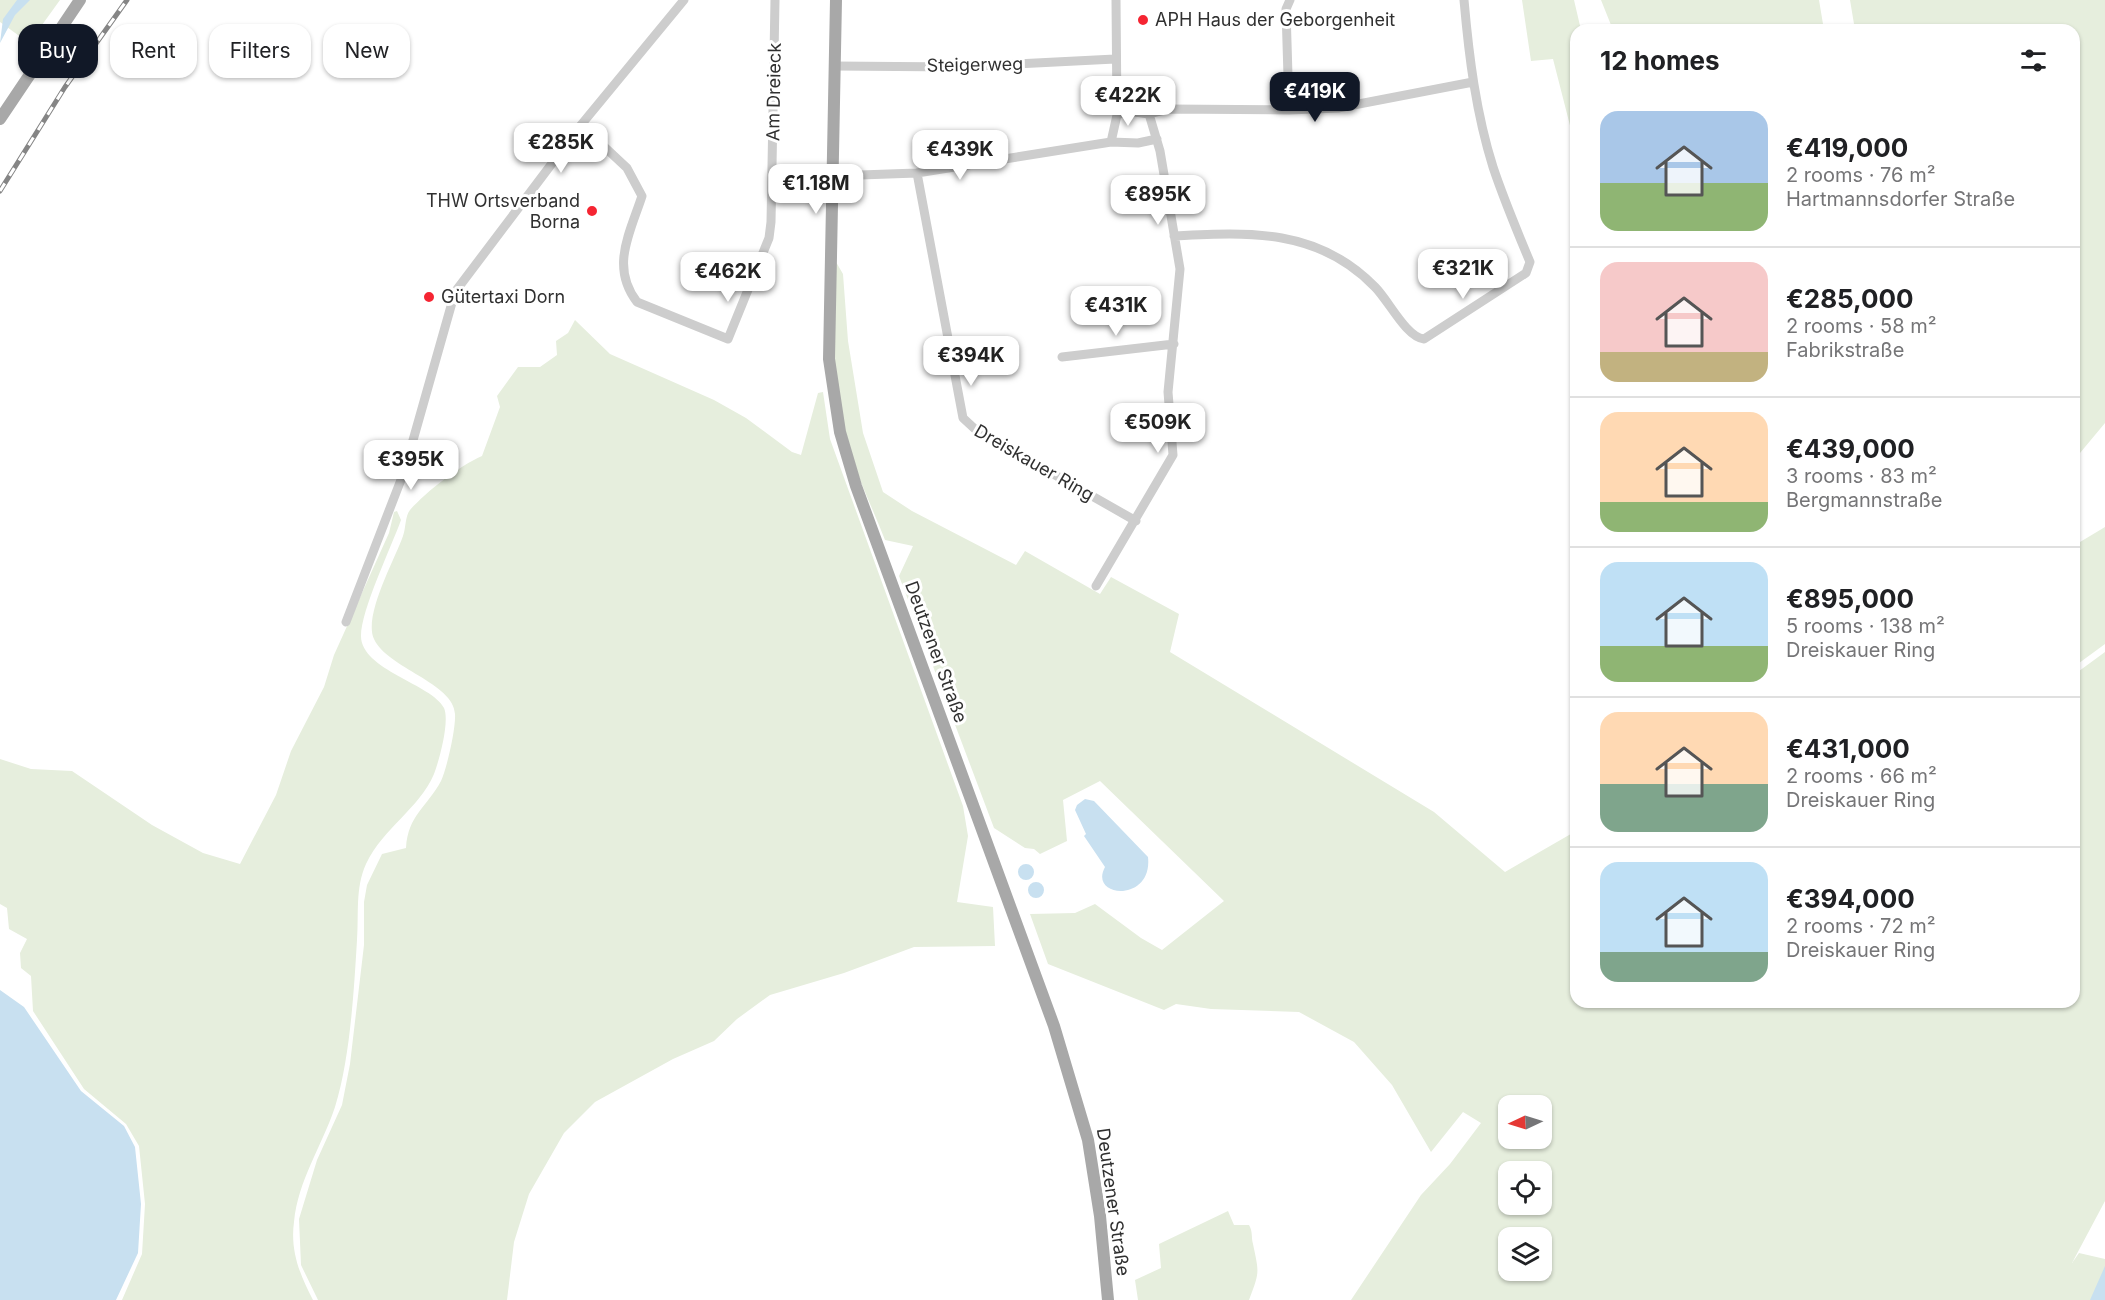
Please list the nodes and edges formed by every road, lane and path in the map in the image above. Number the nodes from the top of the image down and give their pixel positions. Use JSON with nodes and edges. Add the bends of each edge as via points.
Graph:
{"nodes":[{"id":1,"x":80,"y":0,"type":"edge"},
{"id":2,"x":684,"y":0,"type":"edge"},
{"id":3,"x":775,"y":0,"type":"edge"},
{"id":4,"x":836,"y":0,"type":"edge"},
{"id":5,"x":1116,"y":0,"type":"edge"},
{"id":6,"x":1290,"y":0,"type":"edge"},
{"id":7,"x":1464,"y":0,"type":"edge"},
{"id":8,"x":1115,"y":59,"type":"junction"},
{"id":9,"x":834,"y":66,"type":"junction"},
{"id":10,"x":1473,"y":82,"type":"junction"},
{"id":11,"x":1289,"y":111,"type":"junction"},
{"id":12,"x":1149,"y":114,"type":"junction"},
{"id":13,"x":1117,"y":115,"type":"junction"},
{"id":14,"x":0,"y":119,"type":"edge"},
{"id":15,"x":581,"y":126,"type":"junction"},
{"id":16,"x":1157,"y":139,"type":"junction"},
{"id":17,"x":1111,"y":142,"type":"junction"},
{"id":18,"x":917,"y":173,"type":"junction"},
{"id":19,"x":832,"y":176,"type":"junction"},
{"id":20,"x":1174,"y":236,"type":"junction"},
{"id":21,"x":1174,"y":344,"type":"junction"},
{"id":22,"x":1062,"y":357,"type":"dead end"},
{"id":23,"x":1136,"y":521,"type":"junction"},
{"id":24,"x":1096,"y":586,"type":"dead end"},
{"id":25,"x":346,"y":622,"type":"dead end"},
{"id":26,"x":1108,"y":1300,"type":"edge"}],
"edges":[{"from":1,"to":14,"type":"main road"},
{"from":2,"to":15,"type":"street"},
{"from":3,"to":15,"type":"street","name":"Am Dreieck","via":[[769,238],[728,339],[637,302],[627,290],[622,277],[624,255],[642,196],[627,168]]},
{"from":4,"to":9,"type":"main road","name":"Deutzener Straße"},
{"from":5,"to":8,"type":"street"},
{"from":6,"to":11,"type":"street","via":[[1286,9]]},
{"from":7,"to":10,"type":"street"},
{"from":8,"to":9,"type":"street","name":"Steigerweg","via":[[959,67]]},
{"from":8,"to":13,"type":"street"},
{"from":9,"to":19,"type":"main road","name":"Deutzener Straße"},
{"from":10,"to":11,"type":"street","via":[[1338,108]]},
{"from":10,"to":20,"type":"street","via":[[1493,166],[1530,262],[1526,273],[1432,337],[1414,336],[1376,287],[1342,261],[1310,245],[1258,233]]},
{"from":11,"to":12,"type":"street","via":[[1169,109]]},
{"from":12,"to":13,"type":"street","via":[[1133,111]]},
{"from":12,"to":16,"type":"street"},
{"from":13,"to":17,"type":"street"},
{"from":15,"to":25,"type":"street","via":[[454,292],[404,472]]},
{"from":16,"to":17,"type":"street"},
{"from":16,"to":20,"type":"street"},
{"from":17,"to":18,"type":"street"},
{"from":18,"to":19,"type":"street"},
{"from":18,"to":23,"type":"street","name":"Dreiskauer Ring","via":[[963,418],[976,430]]},
{"from":19,"to":26,"type":"main road","name":"Deutzener Straße","via":[[830,359],[840,432],[856,486],[1061,1048],[1094,1172]]},
{"from":20,"to":21,"type":"street","via":[[1180,279]]},
{"from":21,"to":22,"type":"street"},
{"from":21,"to":23,"type":"street","via":[[1168,392],[1173,455]]},
{"from":23,"to":24,"type":"street"}]}
